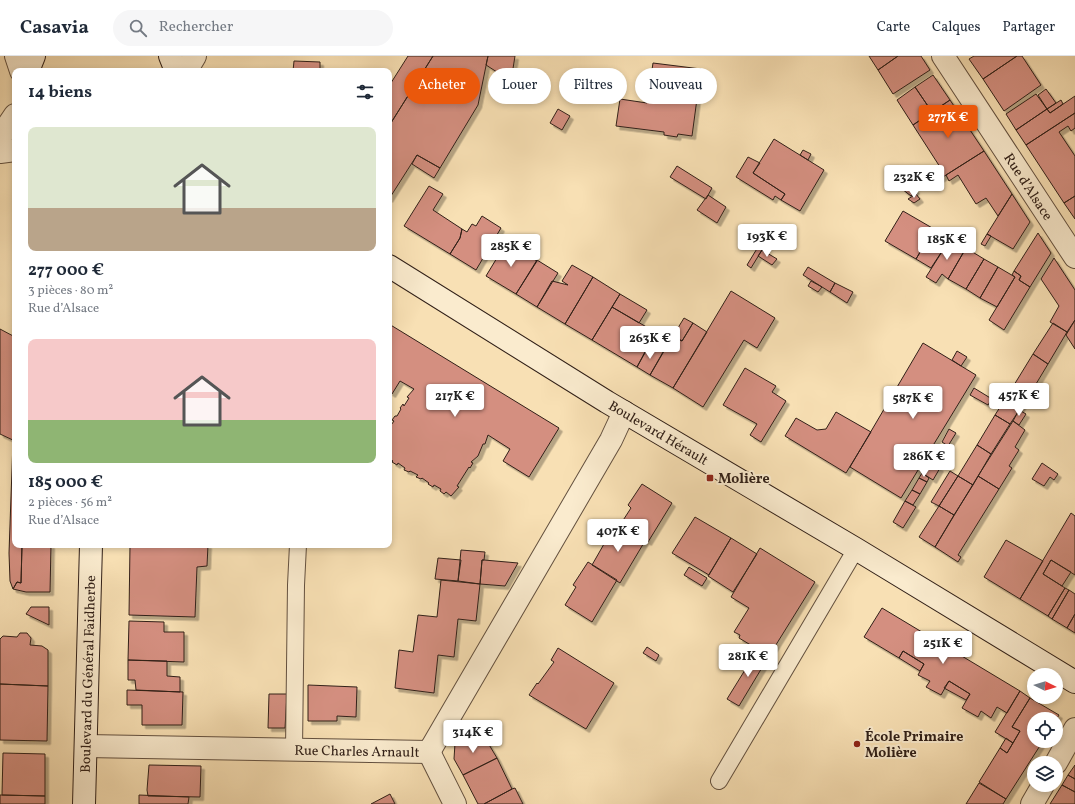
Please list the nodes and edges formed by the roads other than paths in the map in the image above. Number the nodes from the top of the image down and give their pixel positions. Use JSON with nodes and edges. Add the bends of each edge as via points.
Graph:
{"nodes":[{"id":1,"x":16,"y":56,"type":"edge"},
{"id":2,"x":34,"y":56,"type":"edge"},
{"id":3,"x":170,"y":56,"type":"edge"},
{"id":4,"x":195,"y":56,"type":"edge"},
{"id":5,"x":943,"y":56,"type":"edge"},
{"id":6,"x":21,"y":68,"type":"edge"},
{"id":7,"x":29,"y":68,"type":"edge"},
{"id":8,"x":175,"y":68,"type":"edge"},
{"id":9,"x":188,"y":68,"type":"edge"},
{"id":10,"x":12,"y":119,"type":"edge"},
{"id":11,"x":0,"y":137,"type":"edge"},
{"id":12,"x":12,"y":150,"type":"edge"},
{"id":13,"x":0,"y":152,"type":"edge"},
{"id":14,"x":1075,"y":257,"type":"edge"},
{"id":15,"x":392,"y":268,"type":"edge"},
{"id":16,"x":624,"y":412,"type":"junction"},
{"id":17,"x":91,"y":548,"type":"edge"},
{"id":18,"x":298,"y":548,"type":"edge"},
{"id":19,"x":856,"y":549,"type":"junction"},
{"id":20,"x":1075,"y":682,"type":"edge"},
{"id":21,"x":1075,"y":729,"type":"edge"},
{"id":22,"x":86,"y":746,"type":"junction"},
{"id":23,"x":294,"y":749,"type":"junction"},
{"id":24,"x":429,"y":752,"type":"junction"},
{"id":25,"x":1060,"y":756,"type":"edge"},
{"id":26,"x":718,"y":781,"type":"dead end"},
{"id":27,"x":1039,"y":792,"type":"edge"},
{"id":28,"x":84,"y":804,"type":"edge"},
{"id":29,"x":455,"y":804,"type":"edge"},
{"id":30,"x":1032,"y":804,"type":"edge"}],
"edges":[{"from":1,"to":6,"type":"street"},
{"from":2,"to":7,"type":"street"},
{"from":3,"to":8,"type":"street"},
{"from":4,"to":9,"type":"street"},
{"from":5,"to":14,"type":"street","name":"Rue d’Alsace"},
{"from":10,"to":11,"type":"street"},
{"from":12,"to":13,"type":"street"},
{"from":15,"to":16,"type":"street","name":"Boulevard Hérault"},
{"from":16,"to":19,"type":"street","name":"Boulevard Hérault"},
{"from":16,"to":24,"type":"street","name":"Rue Charles Arnault","via":[[611,440]]},
{"from":17,"to":22,"type":"street","name":"Boulevard du Général Faidherbe"},
{"from":18,"to":23,"type":"lane"},
{"from":19,"to":20,"type":"street","name":"Boulevard Hérault"},
{"from":19,"to":26,"type":"lane"},
{"from":21,"to":25,"type":"street"},
{"from":22,"to":23,"type":"street","name":"Rue Charles Arnault"},
{"from":22,"to":28,"type":"street","name":"Boulevard du Général Faidherbe"},
{"from":23,"to":24,"type":"street","name":"Rue Charles Arnault"},
{"from":24,"to":29,"type":"street"},
{"from":27,"to":30,"type":"street"}]}
